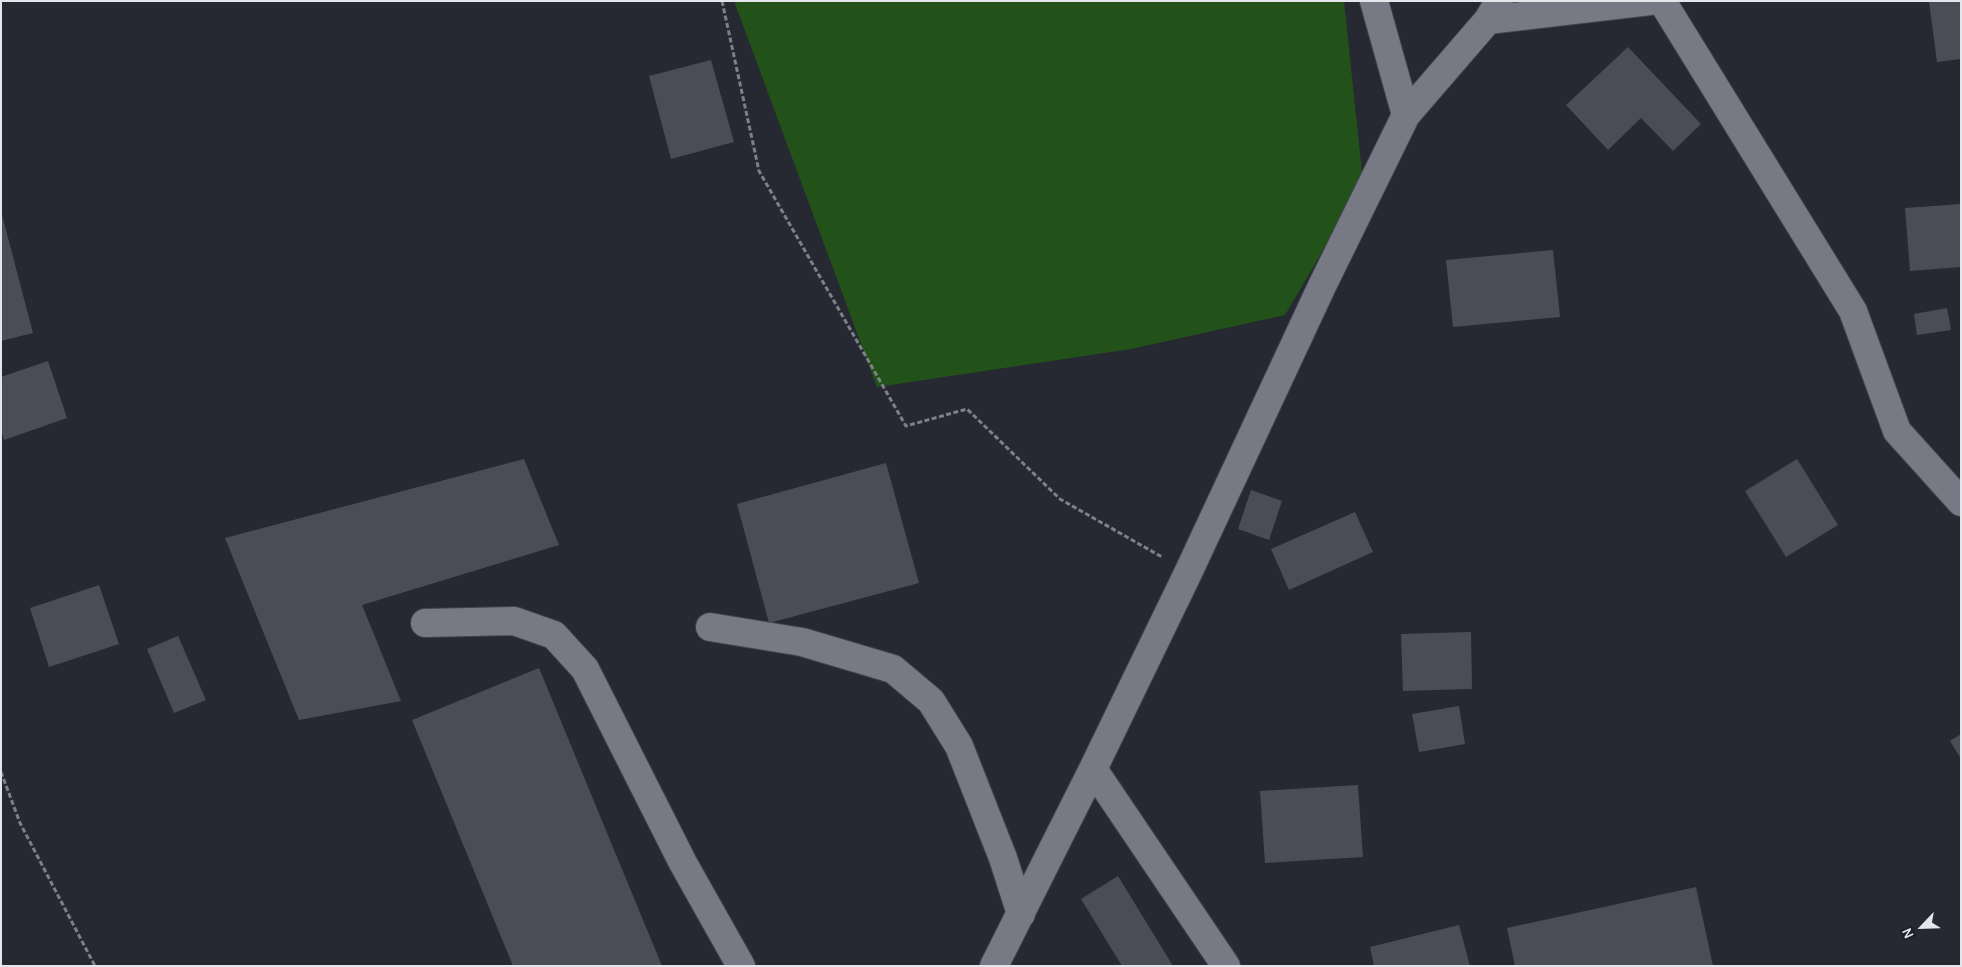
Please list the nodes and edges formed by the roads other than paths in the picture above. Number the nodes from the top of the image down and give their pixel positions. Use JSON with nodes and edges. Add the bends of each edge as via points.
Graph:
{"nodes":[{"id":1,"x":1374,"y":1,"type":"edge"},
{"id":2,"x":1650,"y":1,"type":"edge"},
{"id":3,"x":1662,"y":1,"type":"edge"},
{"id":4,"x":1494,"y":10,"type":"edge"},
{"id":5,"x":1406,"y":115,"type":"junction"},
{"id":6,"x":1961,"y":502,"type":"edge"},
{"id":7,"x":425,"y":624,"type":"dead end"},
{"id":8,"x":710,"y":627,"type":"dead end"},
{"id":9,"x":1093,"y":769,"type":"junction"},
{"id":10,"x":1021,"y":914,"type":"junction"},
{"id":11,"x":741,"y":966,"type":"edge"},
{"id":12,"x":994,"y":966,"type":"edge"},
{"id":13,"x":1226,"y":966,"type":"edge"}],
"edges":[{"from":1,"to":5,"type":"street"},
{"from":2,"to":4,"type":"street"},
{"from":3,"to":6,"type":"street","via":[[1853,311],[1897,431]]},
{"from":4,"to":5,"type":"street"},
{"from":5,"to":9,"type":"street"},
{"from":7,"to":11,"type":"street","via":[[514,621],[554,636],[585,669],[683,863]]},
{"from":8,"to":10,"type":"street","via":[[802,642],[893,669],[931,701],[960,746]]},
{"from":9,"to":10,"type":"street"},
{"from":9,"to":13,"type":"street"},
{"from":10,"to":12,"type":"street"}]}
